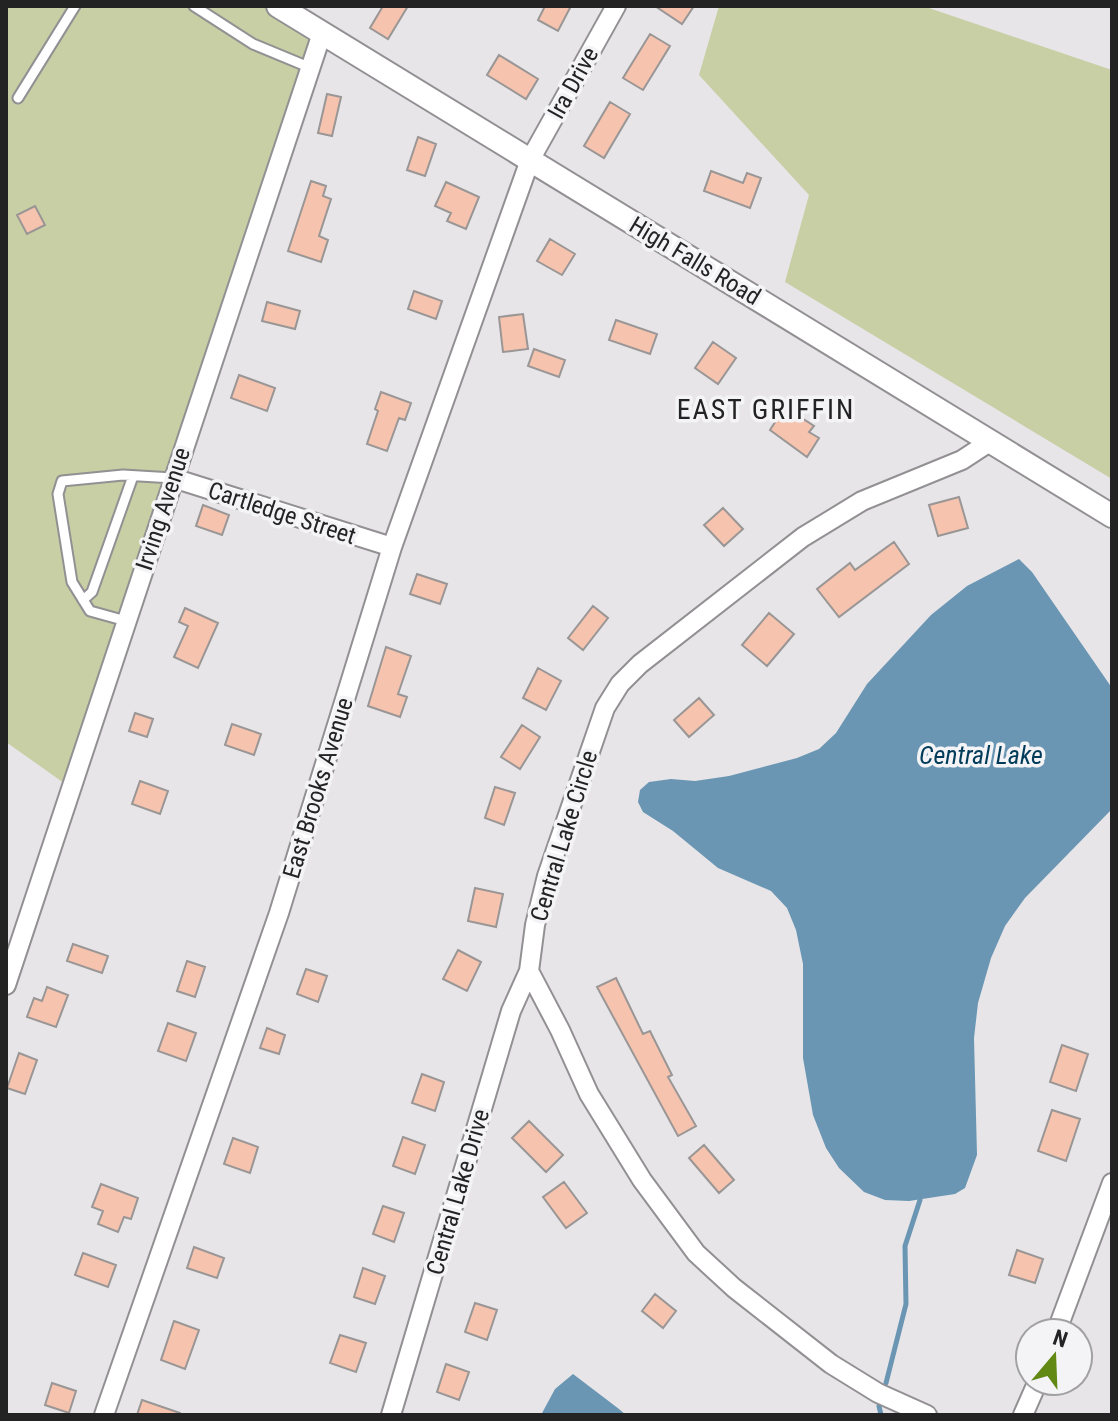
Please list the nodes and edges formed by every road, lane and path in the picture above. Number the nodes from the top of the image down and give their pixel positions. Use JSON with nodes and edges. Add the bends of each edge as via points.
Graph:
{"nodes":[{"id":1,"x":75,"y":6,"type":"edge"},
{"id":2,"x":194,"y":6,"type":"edge"},
{"id":3,"x":278,"y":6,"type":"edge"},
{"id":4,"x":616,"y":6,"type":"edge"},
{"id":5,"x":322,"y":33,"type":"junction"},
{"id":6,"x":311,"y":68,"type":"junction"},
{"id":7,"x":18,"y":98,"type":"dead end"},
{"id":8,"x":530,"y":160,"type":"junction"},
{"id":9,"x":991,"y":441,"type":"junction"},
{"id":10,"x":133,"y":476,"type":"junction"},
{"id":11,"x":173,"y":478,"type":"junction"},
{"id":12,"x":1112,"y":516,"type":"edge"},
{"id":13,"x":392,"y":547,"type":"junction"},
{"id":14,"x":83,"y":600,"type":"junction"},
{"id":15,"x":126,"y":621,"type":"junction"},
{"id":16,"x":529,"y":971,"type":"junction"},
{"id":17,"x":6,"y":985,"type":"edge"},
{"id":18,"x":1112,"y":1183,"type":"edge"},
{"id":19,"x":1062,"y":1317,"type":"edge"},
{"id":20,"x":104,"y":1415,"type":"edge"},
{"id":21,"x":391,"y":1415,"type":"edge"},
{"id":22,"x":927,"y":1415,"type":"edge"}],
"edges":[{"from":1,"to":7,"type":"lane"},
{"from":2,"to":6,"type":"lane","via":[[253,44]]},
{"from":3,"to":5,"type":"street","name":"High Falls Road"},
{"from":4,"to":8,"type":"street","name":"Ira Drive"},
{"from":5,"to":6,"type":"street","name":"Irving Avenue"},
{"from":5,"to":8,"type":"street","name":"High Falls Road"},
{"from":6,"to":11,"type":"street","name":"Irving Avenue"},
{"from":8,"to":9,"type":"street","name":"High Falls Road"},
{"from":8,"to":13,"type":"street","name":"East Brooks Avenue"},
{"from":9,"to":12,"type":"street","name":"High Falls Road"},
{"from":9,"to":16,"type":"street","name":"Central Lake Circle","via":[[962,460],[862,501],[803,537],[620,684],[605,708],[547,876]]},
{"from":10,"to":11,"type":"lane"},
{"from":10,"to":14,"type":"lane","via":[[92,592]]},
{"from":10,"to":14,"type":"lane","via":[[62,481],[58,494],[72,582]]},
{"from":11,"to":13,"type":"street","name":"Cartledge Street"},
{"from":11,"to":15,"type":"street","name":"Irving Avenue"},
{"from":13,"to":20,"type":"street","name":"East Brooks Avenue","via":[[279,913]]},
{"from":14,"to":15,"type":"lane","via":[[90,611]]},
{"from":15,"to":17,"type":"street","name":"Irving Avenue"},
{"from":16,"to":21,"type":"street","name":"Central Lake Drive","via":[[511,1011]]},
{"from":16,"to":22,"type":"street","via":[[589,1094],[642,1180],[696,1253],[831,1364]]},
{"from":18,"to":19,"type":"street"}]}
